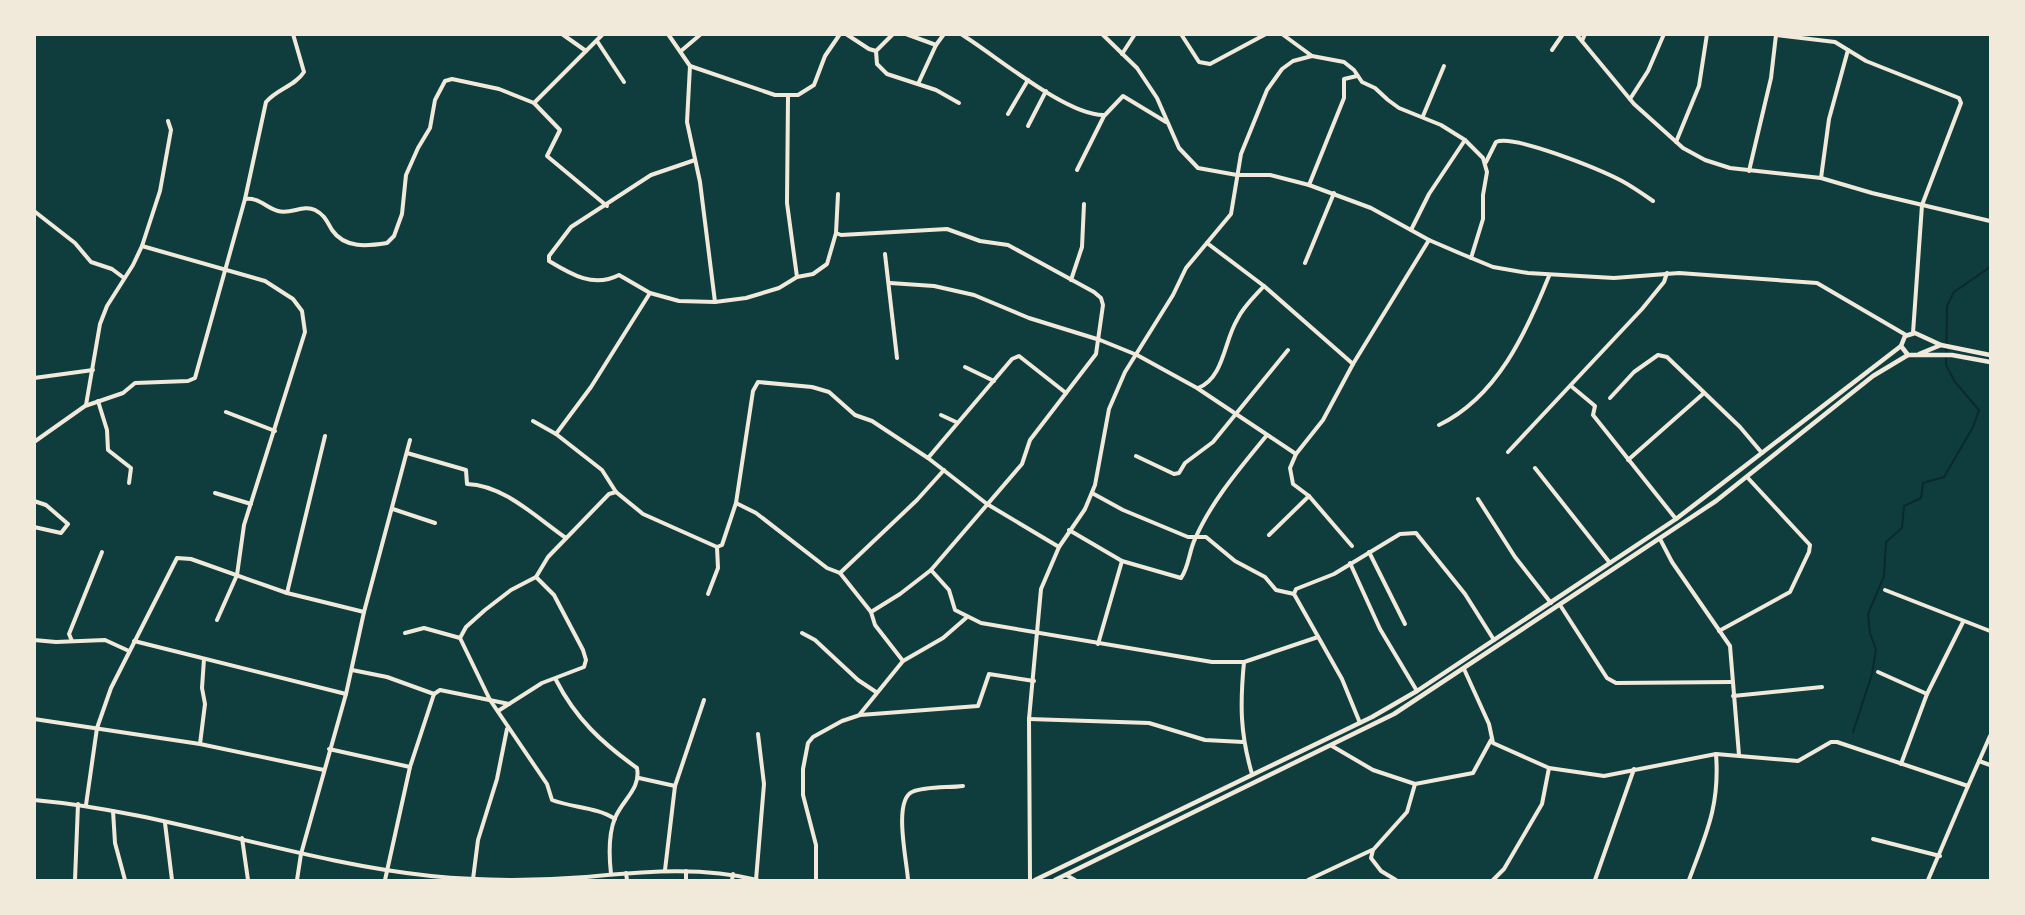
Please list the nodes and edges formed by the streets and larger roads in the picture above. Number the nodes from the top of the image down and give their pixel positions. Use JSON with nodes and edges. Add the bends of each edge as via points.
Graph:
{"nodes":[{"id":1,"x":292,"y":34,"type":"edge"},
{"id":2,"x":562,"y":34,"type":"edge"},
{"id":3,"x":603,"y":34,"type":"edge"},
{"id":4,"x":668,"y":34,"type":"edge"},
{"id":5,"x":701,"y":34,"type":"edge"},
{"id":6,"x":840,"y":34,"type":"edge"},
{"id":7,"x":846,"y":34,"type":"edge"},
{"id":8,"x":893,"y":34,"type":"edge"},
{"id":9,"x":906,"y":34,"type":"edge"},
{"id":10,"x":944,"y":34,"type":"edge"},
{"id":11,"x":961,"y":34,"type":"edge"},
{"id":12,"x":1102,"y":34,"type":"edge"},
{"id":13,"x":1134,"y":34,"type":"edge"},
{"id":14,"x":1181,"y":34,"type":"edge"},
{"id":15,"x":1266,"y":34,"type":"edge"},
{"id":16,"x":1282,"y":34,"type":"edge"},
{"id":17,"x":1563,"y":34,"type":"edge"},
{"id":18,"x":1576,"y":34,"type":"edge"},
{"id":19,"x":1585,"y":34,"type":"edge"},
{"id":20,"x":1664,"y":34,"type":"edge"},
{"id":21,"x":1707,"y":34,"type":"edge"},
{"id":22,"x":1776,"y":35,"type":"edge"},
{"id":23,"x":597,"y":41,"type":"junction"},
{"id":24,"x":1582,"y":41,"type":"junction"},
{"id":25,"x":936,"y":45,"type":"junction"},
{"id":26,"x":1552,"y":50,"type":"dead end"},
{"id":27,"x":1848,"y":50,"type":"junction"},
{"id":28,"x":586,"y":51,"type":"junction"},
{"id":29,"x":681,"y":51,"type":"junction"},
{"id":30,"x":874,"y":51,"type":"junction"},
{"id":31,"x":1122,"y":54,"type":"junction"},
{"id":32,"x":1312,"y":56,"type":"junction"},
{"id":33,"x":690,"y":66,"type":"junction"},
{"id":34,"x":1444,"y":66,"type":"dead end"},
{"id":35,"x":1358,"y":76,"type":"junction"},
{"id":36,"x":1028,"y":80,"type":"junction"},
{"id":37,"x":624,"y":82,"type":"dead end"},
{"id":38,"x":918,"y":84,"type":"junction"},
{"id":39,"x":1046,"y":91,"type":"junction"},
{"id":40,"x":788,"y":97,"type":"junction"},
{"id":41,"x":1630,"y":99,"type":"junction"},
{"id":42,"x":534,"y":103,"type":"junction"},
{"id":43,"x":959,"y":103,"type":"dead end"},
{"id":44,"x":1008,"y":114,"type":"dead end"},
{"id":45,"x":1105,"y":115,"type":"junction"},
{"id":46,"x":1424,"y":116,"type":"junction"},
{"id":47,"x":168,"y":121,"type":"dead end"},
{"id":48,"x":1166,"y":123,"type":"junction"},
{"id":49,"x":1028,"y":126,"type":"dead end"},
{"id":50,"x":1465,"y":140,"type":"junction"},
{"id":51,"x":1676,"y":142,"type":"junction"},
{"id":52,"x":695,"y":160,"type":"junction"},
{"id":53,"x":1486,"y":163,"type":"junction"},
{"id":54,"x":1077,"y":170,"type":"dead end"},
{"id":55,"x":1749,"y":171,"type":"junction"},
{"id":56,"x":1237,"y":175,"type":"junction"},
{"id":57,"x":1821,"y":178,"type":"junction"},
{"id":58,"x":1309,"y":185,"type":"junction"},
{"id":59,"x":1334,"y":193,"type":"junction"},
{"id":60,"x":838,"y":194,"type":"dead end"},
{"id":61,"x":245,"y":199,"type":"junction"},
{"id":62,"x":1653,"y":201,"type":"dead end"},
{"id":63,"x":1084,"y":204,"type":"dead end"},
{"id":64,"x":1922,"y":205,"type":"junction"},
{"id":65,"x":607,"y":206,"type":"junction"},
{"id":66,"x":34,"y":211,"type":"edge"},
{"id":67,"x":1990,"y":221,"type":"edge"},
{"id":68,"x":1411,"y":230,"type":"junction"},
{"id":69,"x":836,"y":233,"type":"junction"},
{"id":70,"x":1429,"y":240,"type":"junction"},
{"id":71,"x":1207,"y":243,"type":"junction"},
{"id":72,"x":142,"y":246,"type":"junction"},
{"id":73,"x":885,"y":254,"type":"dead end"},
{"id":74,"x":1471,"y":258,"type":"junction"},
{"id":75,"x":1305,"y":262,"type":"dead end"},
{"id":76,"x":226,"y":271,"type":"junction"},
{"id":77,"x":1666,"y":273,"type":"junction"},
{"id":78,"x":1549,"y":276,"type":"junction"},
{"id":79,"x":797,"y":277,"type":"junction"},
{"id":80,"x":124,"y":278,"type":"junction"},
{"id":81,"x":1071,"y":280,"type":"junction"},
{"id":82,"x":890,"y":283,"type":"junction"},
{"id":83,"x":1264,"y":286,"type":"junction"},
{"id":84,"x":650,"y":293,"type":"junction"},
{"id":85,"x":715,"y":302,"type":"junction"},
{"id":86,"x":1913,"y":333,"type":"junction"},
{"id":87,"x":1906,"y":335,"type":"junction"},
{"id":88,"x":1100,"y":340,"type":"junction"},
{"id":89,"x":1901,"y":346,"type":"junction"},
{"id":90,"x":1944,"y":346,"type":"junction"},
{"id":91,"x":1288,"y":350,"type":"dead end"},
{"id":92,"x":1919,"y":354,"type":"junction"},
{"id":93,"x":1908,"y":355,"type":"junction"},
{"id":94,"x":1990,"y":355,"type":"edge"},
{"id":95,"x":1137,"y":356,"type":"junction"},
{"id":96,"x":897,"y":358,"type":"dead end"},
{"id":97,"x":1990,"y":362,"type":"edge"},
{"id":98,"x":1353,"y":364,"type":"junction"},
{"id":99,"x":965,"y":367,"type":"dead end"},
{"id":100,"x":93,"y":370,"type":"junction"},
{"id":101,"x":34,"y":378,"type":"edge"},
{"id":102,"x":994,"y":381,"type":"junction"},
{"id":103,"x":1571,"y":386,"type":"junction"},
{"id":104,"x":1197,"y":388,"type":"junction"},
{"id":105,"x":1066,"y":393,"type":"junction"},
{"id":106,"x":1704,"y":393,"type":"junction"},
{"id":107,"x":1610,"y":398,"type":"dead end"},
{"id":108,"x":98,"y":401,"type":"junction"},
{"id":109,"x":86,"y":406,"type":"junction"},
{"id":110,"x":226,"y":412,"type":"dead end"},
{"id":111,"x":1237,"y":413,"type":"junction"},
{"id":112,"x":941,"y":415,"type":"dead end"},
{"id":113,"x":533,"y":421,"type":"dead end"},
{"id":114,"x":956,"y":422,"type":"junction"},
{"id":115,"x":1439,"y":425,"type":"dead end"},
{"id":116,"x":275,"y":431,"type":"junction"},
{"id":117,"x":556,"y":434,"type":"junction"},
{"id":118,"x":1267,"y":435,"type":"junction"},
{"id":119,"x":325,"y":436,"type":"dead end"},
{"id":120,"x":410,"y":440,"type":"dead end"},
{"id":121,"x":34,"y":442,"type":"edge"},
{"id":122,"x":1508,"y":452,"type":"dead end"},
{"id":123,"x":407,"y":453,"type":"junction"},
{"id":124,"x":1296,"y":454,"type":"junction"},
{"id":125,"x":1763,"y":454,"type":"junction"},
{"id":126,"x":1136,"y":456,"type":"dead end"},
{"id":127,"x":928,"y":458,"type":"junction"},
{"id":128,"x":1628,"y":460,"type":"junction"},
{"id":129,"x":1535,"y":468,"type":"dead end"},
{"id":130,"x":944,"y":470,"type":"junction"},
{"id":131,"x":1747,"y":477,"type":"junction"},
{"id":132,"x":129,"y":483,"type":"dead end"},
{"id":133,"x":616,"y":492,"type":"junction"},
{"id":134,"x":215,"y":493,"type":"dead end"},
{"id":135,"x":1092,"y":493,"type":"junction"},
{"id":136,"x":1309,"y":496,"type":"junction"},
{"id":137,"x":1478,"y":499,"type":"dead end"},
{"id":138,"x":34,"y":501,"type":"edge"},
{"id":139,"x":736,"y":503,"type":"junction"},
{"id":140,"x":251,"y":504,"type":"junction"},
{"id":141,"x":987,"y":504,"type":"junction"},
{"id":142,"x":393,"y":509,"type":"junction"},
{"id":143,"x":1676,"y":519,"type":"junction"},
{"id":144,"x":435,"y":523,"type":"dead end"},
{"id":145,"x":34,"y":527,"type":"edge"},
{"id":146,"x":1069,"y":530,"type":"junction"},
{"id":147,"x":1269,"y":535,"type":"dead end"},
{"id":148,"x":566,"y":538,"type":"junction"},
{"id":149,"x":1195,"y":538,"type":"junction"},
{"id":150,"x":1660,"y":539,"type":"junction"},
{"id":151,"x":1352,"y":546,"type":"dead end"},
{"id":152,"x":717,"y":547,"type":"junction"},
{"id":153,"x":1059,"y":547,"type":"junction"},
{"id":154,"x":102,"y":552,"type":"dead end"},
{"id":155,"x":1369,"y":552,"type":"junction"},
{"id":156,"x":1122,"y":561,"type":"junction"},
{"id":157,"x":1350,"y":563,"type":"junction"},
{"id":158,"x":1610,"y":563,"type":"junction"},
{"id":159,"x":931,"y":570,"type":"junction"},
{"id":160,"x":840,"y":573,"type":"junction"},
{"id":161,"x":237,"y":575,"type":"junction"},
{"id":162,"x":536,"y":577,"type":"junction"},
{"id":163,"x":1885,"y":590,"type":"dead end"},
{"id":164,"x":287,"y":593,"type":"junction"},
{"id":165,"x":708,"y":594,"type":"dead end"},
{"id":166,"x":1294,"y":594,"type":"junction"},
{"id":167,"x":1551,"y":603,"type":"junction"},
{"id":168,"x":1560,"y":606,"type":"junction"},
{"id":169,"x":364,"y":612,"type":"junction"},
{"id":170,"x":871,"y":612,"type":"junction"},
{"id":171,"x":966,"y":618,"type":"junction"},
{"id":172,"x":217,"y":620,"type":"dead end"},
{"id":173,"x":1963,"y":622,"type":"junction"},
{"id":174,"x":1405,"y":624,"type":"dead end"},
{"id":175,"x":1036,"y":631,"type":"junction"},
{"id":176,"x":1719,"y":631,"type":"junction"},
{"id":177,"x":1990,"y":631,"type":"edge"},
{"id":178,"x":405,"y":633,"type":"dead end"},
{"id":179,"x":802,"y":633,"type":"dead end"},
{"id":180,"x":1318,"y":637,"type":"junction"},
{"id":181,"x":460,"y":638,"type":"junction"},
{"id":182,"x":34,"y":640,"type":"edge"},
{"id":183,"x":1494,"y":640,"type":"junction"},
{"id":184,"x":72,"y":641,"type":"junction"},
{"id":185,"x":134,"y":642,"type":"junction"},
{"id":186,"x":1098,"y":644,"type":"junction"},
{"id":187,"x":129,"y":651,"type":"junction"},
{"id":188,"x":204,"y":659,"type":"junction"},
{"id":189,"x":903,"y":661,"type":"junction"},
{"id":190,"x":1244,"y":662,"type":"junction"},
{"id":191,"x":1464,"y":669,"type":"junction"},
{"id":192,"x":352,"y":670,"type":"junction"},
{"id":193,"x":1878,"y":672,"type":"dead end"},
{"id":194,"x":556,"y":680,"type":"junction"},
{"id":195,"x":1034,"y":681,"type":"junction"},
{"id":196,"x":1731,"y":682,"type":"junction"},
{"id":197,"x":1822,"y":687,"type":"dead end"},
{"id":198,"x":876,"y":692,"type":"junction"},
{"id":199,"x":1417,"y":692,"type":"junction"},
{"id":200,"x":346,"y":694,"type":"junction"},
{"id":201,"x":434,"y":694,"type":"junction"},
{"id":202,"x":1927,"y":694,"type":"junction"},
{"id":203,"x":1733,"y":696,"type":"junction"},
{"id":204,"x":490,"y":700,"type":"junction"},
{"id":205,"x":704,"y":700,"type":"dead end"},
{"id":206,"x":510,"y":704,"type":"junction"},
{"id":207,"x":498,"y":711,"type":"junction"},
{"id":208,"x":860,"y":715,"type":"junction"},
{"id":209,"x":34,"y":719,"type":"edge"},
{"id":210,"x":1029,"y":719,"type":"junction"},
{"id":211,"x":1360,"y":723,"type":"junction"},
{"id":212,"x":97,"y":728,"type":"junction"},
{"id":213,"x":507,"y":728,"type":"junction"},
{"id":214,"x":758,"y":734,"type":"dead end"},
{"id":215,"x":1990,"y":736,"type":"edge"},
{"id":216,"x":1491,"y":740,"type":"junction"},
{"id":217,"x":1243,"y":742,"type":"junction"},
{"id":218,"x":200,"y":744,"type":"junction"},
{"id":219,"x":1332,"y":746,"type":"junction"},
{"id":220,"x":328,"y":748,"type":"junction"},
{"id":221,"x":1716,"y":754,"type":"junction"},
{"id":222,"x":1739,"y":755,"type":"junction"},
{"id":223,"x":1979,"y":761,"type":"junction"},
{"id":224,"x":1901,"y":764,"type":"junction"},
{"id":225,"x":1990,"y":765,"type":"edge"},
{"id":226,"x":411,"y":767,"type":"junction"},
{"id":227,"x":1549,"y":768,"type":"junction"},
{"id":228,"x":1634,"y":769,"type":"junction"},
{"id":229,"x":324,"y":770,"type":"junction"},
{"id":230,"x":1252,"y":774,"type":"junction"},
{"id":231,"x":639,"y":778,"type":"junction"},
{"id":232,"x":1415,"y":784,"type":"junction"},
{"id":233,"x":675,"y":786,"type":"junction"},
{"id":234,"x":963,"y":786,"type":"dead end"},
{"id":235,"x":1968,"y":786,"type":"junction"},
{"id":236,"x":34,"y":800,"type":"edge"},
{"id":237,"x":78,"y":804,"type":"junction"},
{"id":238,"x":86,"y":805,"type":"junction"},
{"id":239,"x":113,"y":811,"type":"junction"},
{"id":240,"x":615,"y":819,"type":"junction"},
{"id":241,"x":165,"y":823,"type":"junction"},
{"id":242,"x":242,"y":838,"type":"junction"},
{"id":243,"x":1872,"y":839,"type":"dead end"},
{"id":244,"x":1373,"y":850,"type":"junction"},
{"id":245,"x":301,"y":854,"type":"junction"},
{"id":246,"x":1940,"y":856,"type":"junction"},
{"id":247,"x":389,"y":870,"type":"junction"},
{"id":248,"x":665,"y":870,"type":"junction"},
{"id":249,"x":686,"y":871,"type":"junction"},
{"id":250,"x":626,"y":873,"type":"junction"},
{"id":251,"x":611,"y":874,"type":"junction"},
{"id":252,"x":733,"y":874,"type":"junction"},
{"id":253,"x":1066,"y":874,"type":"junction"},
{"id":254,"x":473,"y":879,"type":"edge"},
{"id":255,"x":75,"y":880,"type":"edge"},
{"id":256,"x":125,"y":880,"type":"edge"},
{"id":257,"x":172,"y":880,"type":"edge"},
{"id":258,"x":248,"y":880,"type":"edge"},
{"id":259,"x":297,"y":880,"type":"edge"},
{"id":260,"x":385,"y":880,"type":"edge"},
{"id":261,"x":464,"y":880,"type":"edge"},
{"id":262,"x":516,"y":880,"type":"edge"},
{"id":263,"x":627,"y":880,"type":"edge"},
{"id":264,"x":686,"y":880,"type":"edge"},
{"id":265,"x":732,"y":880,"type":"edge"},
{"id":266,"x":757,"y":880,"type":"edge"},
{"id":267,"x":816,"y":880,"type":"edge"},
{"id":268,"x":908,"y":880,"type":"edge"},
{"id":269,"x":1030,"y":880,"type":"edge"},
{"id":270,"x":1035,"y":880,"type":"edge"},
{"id":271,"x":1055,"y":880,"type":"edge"},
{"id":272,"x":1075,"y":880,"type":"edge"},
{"id":273,"x":1308,"y":880,"type":"edge"},
{"id":274,"x":1396,"y":880,"type":"edge"},
{"id":275,"x":1493,"y":880,"type":"edge"},
{"id":276,"x":1595,"y":880,"type":"edge"},
{"id":277,"x":1689,"y":880,"type":"edge"},
{"id":278,"x":1928,"y":880,"type":"edge"}],
"edges":[{"from":1,"to":61,"type":"street","via":[[304,72],[266,102]]},
{"from":2,"to":28,"type":"street"},
{"from":3,"to":23,"type":"street"},
{"from":4,"to":29,"type":"street"},
{"from":5,"to":29,"type":"street"},
{"from":6,"to":40,"type":"street","via":[[825,56],[814,86]]},
{"from":7,"to":30,"type":"street"},
{"from":8,"to":30,"type":"street"},
{"from":9,"to":25,"type":"street"},
{"from":10,"to":25,"type":"street"},
{"from":11,"to":36,"type":"street"},
{"from":12,"to":31,"type":"street"},
{"from":13,"to":31,"type":"street"},
{"from":14,"to":15,"type":"street","via":[[1199,62],[1210,64]]},
{"from":16,"to":32,"type":"street"},
{"from":17,"to":26,"type":"street"},
{"from":18,"to":24,"type":"street"},
{"from":19,"to":24,"type":"street"},
{"from":20,"to":41,"type":"street"},
{"from":21,"to":51,"type":"street","via":[[1699,86]]},
{"from":22,"to":27,"type":"street","via":[[1835,42]]},
{"from":22,"to":55,"type":"street","via":[[1772,78]]},
{"from":23,"to":28,"type":"street"},
{"from":23,"to":37,"type":"street"},
{"from":24,"to":41,"type":"street"},
{"from":25,"to":38,"type":"street"},
{"from":27,"to":57,"type":"street","via":[[1829,119]]},
{"from":27,"to":64,"type":"street","via":[[1882,68],[1959,98],[1961,103]]},
{"from":28,"to":42,"type":"street"},
{"from":29,"to":33,"type":"street"},
{"from":30,"to":38,"type":"street","via":[[887,74]]},
{"from":31,"to":48,"type":"street","via":[[1137,68],[1157,98]]},
{"from":32,"to":35,"type":"street","via":[[1344,62]]},
{"from":32,"to":56,"type":"street","via":[[1282,69],[1267,90],[1241,154]]},
{"from":33,"to":40,"type":"street"},
{"from":33,"to":52,"type":"street","via":[[687,122]]},
{"from":34,"to":46,"type":"street"},
{"from":35,"to":46,"type":"street","via":[[1399,108]]},
{"from":35,"to":58,"type":"street","via":[[1344,79],[1344,98]]},
{"from":36,"to":39,"type":"street"},
{"from":36,"to":44,"type":"street"},
{"from":38,"to":43,"type":"street"},
{"from":39,"to":45,"type":"street","via":[[1076,108]]},
{"from":39,"to":49,"type":"street"},
{"from":40,"to":79,"type":"street","via":[[787,203]]},
{"from":41,"to":51,"type":"street"},
{"from":42,"to":61,"type":"street","via":[[499,89],[452,79],[445,81],[435,100],[430,128],[406,175],[402,214],[394,236],[387,243],[355,245],[340,238],[315,210],[283,212],[253,198]]},
{"from":42,"to":65,"type":"street","via":[[560,130],[547,156]]},
{"from":45,"to":48,"type":"street","via":[[1123,96]]},
{"from":45,"to":54,"type":"street"},
{"from":46,"to":50,"type":"street"},
{"from":47,"to":72,"type":"street","via":[[171,130],[160,191]]},
{"from":48,"to":56,"type":"street","via":[[1192,163],[1208,171]]},
{"from":50,"to":53,"type":"street"},
{"from":50,"to":68,"type":"street","via":[[1429,194]]},
{"from":51,"to":55,"type":"street","via":[[1705,160]]},
{"from":52,"to":65,"type":"street","via":[[651,175]]},
{"from":52,"to":85,"type":"street"},
{"from":53,"to":62,"type":"street","via":[[1496,142],[1505,140],[1556,153],[1620,180]]},
{"from":53,"to":74,"type":"street","via":[[1483,219]]},
{"from":55,"to":57,"type":"street"},
{"from":56,"to":58,"type":"street","via":[[1270,175]]},
{"from":56,"to":71,"type":"street","via":[[1230,214]]},
{"from":57,"to":64,"type":"street"},
{"from":58,"to":59,"type":"street"},
{"from":59,"to":68,"type":"street"},
{"from":59,"to":75,"type":"street"},
{"from":60,"to":69,"type":"street"},
{"from":61,"to":76,"type":"street"},
{"from":63,"to":81,"type":"street","via":[[1082,247]]},
{"from":64,"to":67,"type":"street"},
{"from":64,"to":86,"type":"street"},
{"from":65,"to":84,"type":"street","via":[[571,227],[549,261],[569,273],[600,282],[619,275]]},
{"from":66,"to":80,"type":"street","via":[[75,243],[91,262]]},
{"from":68,"to":70,"type":"street"},
{"from":69,"to":79,"type":"street","via":[[827,264],[813,274]]},
{"from":69,"to":81,"type":"street","via":[[848,236],[947,229],[980,241],[1008,245]]},
{"from":70,"to":74,"type":"street"},
{"from":70,"to":98,"type":"street"},
{"from":71,"to":83,"type":"street"},
{"from":71,"to":95,"type":"street","via":[[1186,268]]},
{"from":72,"to":76,"type":"street"},
{"from":72,"to":80,"type":"street"},
{"from":73,"to":82,"type":"street"},
{"from":74,"to":78,"type":"street","via":[[1493,267]]},
{"from":76,"to":108,"type":"street","via":[[195,378],[135,383],[123,393]]},
{"from":76,"to":116,"type":"street","via":[[265,281],[293,298],[302,311],[305,332]]},
{"from":77,"to":78,"type":"street","via":[[1614,278]]},
{"from":77,"to":87,"type":"street","via":[[1817,283]]},
{"from":77,"to":103,"type":"street","via":[[1664,282],[1642,309]]},
{"from":78,"to":115,"type":"street","via":[[1516,350],[1467,406]]},
{"from":79,"to":85,"type":"street","via":[[779,288]]},
{"from":80,"to":100,"type":"street","via":[[100,324]]},
{"from":81,"to":88,"type":"street","via":[[1101,298]]},
{"from":82,"to":88,"type":"street","via":[[934,285],[974,295],[1029,318]]},
{"from":82,"to":96,"type":"street"},
{"from":83,"to":98,"type":"street"},
{"from":83,"to":104,"type":"street","via":[[1238,317],[1219,365]]},
{"from":84,"to":85,"type":"street","via":[[680,301]]},
{"from":84,"to":117,"type":"street","via":[[591,387]]},
{"from":86,"to":87,"type":"street"},
{"from":86,"to":90,"type":"street"},
{"from":87,"to":89,"type":"street"},
{"from":88,"to":95,"type":"street"},
{"from":88,"to":105,"type":"street","via":[[1089,366]]},
{"from":89,"to":93,"type":"street"},
{"from":89,"to":125,"type":"street"},
{"from":90,"to":92,"type":"street"},
{"from":90,"to":94,"type":"street"},
{"from":91,"to":111,"type":"street"},
{"from":92,"to":93,"type":"street"},
{"from":92,"to":97,"type":"street"},
{"from":93,"to":131,"type":"street","via":[[1873,376]]},
{"from":95,"to":104,"type":"street"},
{"from":95,"to":135,"type":"street","via":[[1125,372],[1109,409]]},
{"from":98,"to":124,"type":"street","via":[[1323,420]]},
{"from":99,"to":102,"type":"street"},
{"from":100,"to":101,"type":"street"},
{"from":100,"to":109,"type":"street"},
{"from":102,"to":105,"type":"street","via":[[1019,356]]},
{"from":102,"to":114,"type":"street"},
{"from":103,"to":122,"type":"street"},
{"from":103,"to":128,"type":"street","via":[[1595,406],[1593,415]]},
{"from":104,"to":111,"type":"street"},
{"from":105,"to":141,"type":"street","via":[[1030,440],[1022,464]]},
{"from":106,"to":107,"type":"street","via":[[1672,360],[1658,355],[1634,372]]},
{"from":106,"to":125,"type":"street"},
{"from":106,"to":128,"type":"street"},
{"from":108,"to":109,"type":"street"},
{"from":108,"to":132,"type":"street","via":[[108,430],[108,450],[131,468]]},
{"from":109,"to":121,"type":"street"},
{"from":110,"to":116,"type":"street"},
{"from":111,"to":118,"type":"street"},
{"from":111,"to":126,"type":"street","via":[[1213,442],[1177,474]]},
{"from":112,"to":114,"type":"street"},
{"from":113,"to":117,"type":"street"},
{"from":114,"to":127,"type":"street"},
{"from":116,"to":140,"type":"street"},
{"from":117,"to":133,"type":"street","via":[[603,470]]},
{"from":118,"to":124,"type":"street"},
{"from":118,"to":149,"type":"street","via":[[1228,484]]},
{"from":119,"to":164,"type":"street"},
{"from":120,"to":123,"type":"street"},
{"from":123,"to":142,"type":"street"},
{"from":123,"to":148,"type":"street","via":[[466,470],[467,484],[482,484],[522,506]]},
{"from":124,"to":136,"type":"street","via":[[1290,477]]},
{"from":125,"to":143,"type":"street"},
{"from":127,"to":130,"type":"street"},
{"from":127,"to":139,"type":"street","via":[[872,421],[855,415],[830,392],[758,382],[753,391]]},
{"from":128,"to":143,"type":"street"},
{"from":129,"to":158,"type":"street"},
{"from":130,"to":141,"type":"street"},
{"from":130,"to":160,"type":"street"},
{"from":131,"to":150,"type":"street"},
{"from":131,"to":176,"type":"street","via":[[1810,545],[1809,552],[1790,592]]},
{"from":133,"to":148,"type":"street","via":[[609,494]]},
{"from":133,"to":152,"type":"street","via":[[643,514]]},
{"from":134,"to":140,"type":"street"},
{"from":135,"to":146,"type":"street"},
{"from":135,"to":149,"type":"street"},
{"from":136,"to":147,"type":"street"},
{"from":136,"to":151,"type":"street"},
{"from":137,"to":167,"type":"street","via":[[1515,557]]},
{"from":138,"to":145,"type":"street","via":[[46,505],[68,524],[61,533]]},
{"from":139,"to":152,"type":"street","via":[[726,537]]},
{"from":139,"to":160,"type":"street","via":[[756,513],[827,568]]},
{"from":140,"to":161,"type":"street"},
{"from":141,"to":153,"type":"street"},
{"from":141,"to":159,"type":"street"},
{"from":142,"to":144,"type":"street"},
{"from":142,"to":169,"type":"street"},
{"from":143,"to":158,"type":"street"},
{"from":146,"to":153,"type":"street"},
{"from":146,"to":156,"type":"street"},
{"from":148,"to":162,"type":"street"},
{"from":149,"to":156,"type":"street","via":[[1180,578]]},
{"from":149,"to":166,"type":"street","via":[[1206,537],[1235,561],[1265,577],[1276,590]]},
{"from":150,"to":168,"type":"street"},
{"from":150,"to":176,"type":"street"},
{"from":152,"to":165,"type":"street","via":[[718,568]]},
{"from":153,"to":175,"type":"street","via":[[1041,589]]},
{"from":154,"to":184,"type":"street","via":[[69,634]]},
{"from":155,"to":157,"type":"street"},
{"from":155,"to":174,"type":"street"},
{"from":155,"to":183,"type":"street","via":[[1400,534],[1416,533],[1465,594]]},
{"from":156,"to":186,"type":"street"},
{"from":157,"to":166,"type":"street","via":[[1334,574],[1305,584]]},
{"from":157,"to":199,"type":"street","via":[[1380,629]]},
{"from":158,"to":167,"type":"street"},
{"from":159,"to":170,"type":"street"},
{"from":159,"to":171,"type":"street","via":[[950,590],[955,610]]},
{"from":160,"to":170,"type":"street"},
{"from":161,"to":164,"type":"street"},
{"from":161,"to":172,"type":"street"},
{"from":161,"to":185,"type":"street","via":[[191,558],[177,558]]},
{"from":162,"to":181,"type":"street","via":[[485,610]]},
{"from":162,"to":194,"type":"street","via":[[554,595],[586,660],[584,667]]},
{"from":163,"to":173,"type":"street"},
{"from":164,"to":169,"type":"street"},
{"from":166,"to":180,"type":"street"},
{"from":167,"to":183,"type":"street"},
{"from":168,"to":191,"type":"street"},
{"from":168,"to":196,"type":"street","via":[[1607,678],[1616,683]]},
{"from":169,"to":192,"type":"street"},
{"from":170,"to":189,"type":"street","via":[[871,620]]},
{"from":171,"to":175,"type":"street"},
{"from":171,"to":189,"type":"street","via":[[944,638]]},
{"from":173,"to":177,"type":"street"},
{"from":173,"to":202,"type":"street"},
{"from":175,"to":186,"type":"street"},
{"from":175,"to":195,"type":"street"},
{"from":176,"to":196,"type":"street","via":[[1730,646]]},
{"from":178,"to":181,"type":"street","via":[[424,628]]},
{"from":179,"to":198,"type":"street"},
{"from":180,"to":190,"type":"street"},
{"from":180,"to":211,"type":"street","via":[[1342,679]]},
{"from":181,"to":204,"type":"street"},
{"from":182,"to":184,"type":"street"},
{"from":183,"to":199,"type":"street"},
{"from":184,"to":187,"type":"street","via":[[105,640]]},
{"from":185,"to":187,"type":"street"},
{"from":185,"to":188,"type":"street"},
{"from":186,"to":190,"type":"street","via":[[1212,662]]},
{"from":187,"to":212,"type":"street"},
{"from":188,"to":200,"type":"street"},
{"from":188,"to":218,"type":"street","via":[[205,704]]},
{"from":189,"to":198,"type":"street"},
{"from":190,"to":217,"type":"street","via":[[1240,709]]},
{"from":191,"to":216,"type":"street","via":[[1489,724]]},
{"from":191,"to":219,"type":"street","via":[[1394,714]]},
{"from":192,"to":200,"type":"street"},
{"from":192,"to":201,"type":"street","via":[[387,677]]},
{"from":193,"to":202,"type":"street"},
{"from":194,"to":206,"type":"street","via":[[542,683]]},
{"from":194,"to":231,"type":"street","via":[[567,701],[595,735],[637,768]]},
{"from":195,"to":208,"type":"street","via":[[989,674],[978,706]]},
{"from":195,"to":210,"type":"street"},
{"from":196,"to":203,"type":"street"},
{"from":197,"to":203,"type":"street"},
{"from":198,"to":208,"type":"street"},
{"from":199,"to":211,"type":"street"},
{"from":200,"to":220,"type":"street"},
{"from":201,"to":204,"type":"street","via":[[440,690]]},
{"from":201,"to":226,"type":"street"},
{"from":202,"to":224,"type":"street"},
{"from":203,"to":222,"type":"street"},
{"from":204,"to":206,"type":"street"},
{"from":204,"to":207,"type":"street"},
{"from":205,"to":233,"type":"street"},
{"from":206,"to":207,"type":"street"},
{"from":207,"to":213,"type":"street"},
{"from":208,"to":267,"type":"street","via":[[813,736],[808,743],[803,795],[816,845]]},
{"from":209,"to":212,"type":"street"},
{"from":210,"to":217,"type":"street","via":[[1149,723],[1205,740]]},
{"from":210,"to":269,"type":"street"},
{"from":211,"to":230,"type":"street"},
{"from":212,"to":218,"type":"street"},
{"from":212,"to":238,"type":"street"},
{"from":213,"to":240,"type":"street","via":[[547,784],[552,800],[605,812]]},
{"from":213,"to":254,"type":"street","via":[[497,779],[478,840]]},
{"from":214,"to":266,"type":"street","via":[[764,784]]},
{"from":215,"to":223,"type":"street"},
{"from":216,"to":227,"type":"street"},
{"from":216,"to":232,"type":"street","via":[[1473,774]]},
{"from":217,"to":230,"type":"street"},
{"from":218,"to":229,"type":"street"},
{"from":219,"to":232,"type":"street","via":[[1373,771]]},
{"from":219,"to":253,"type":"street"},
{"from":220,"to":226,"type":"street"},
{"from":220,"to":229,"type":"street"},
{"from":221,"to":222,"type":"street"},
{"from":221,"to":228,"type":"street"},
{"from":221,"to":277,"type":"street","via":[[1718,785],[1714,809]]},
{"from":222,"to":224,"type":"street","via":[[1798,761],[1831,742],[1838,742]]},
{"from":223,"to":225,"type":"street"},
{"from":223,"to":235,"type":"street"},
{"from":224,"to":235,"type":"street"},
{"from":226,"to":247,"type":"street"},
{"from":227,"to":228,"type":"street","via":[[1604,776]]},
{"from":227,"to":275,"type":"street","via":[[1542,804],[1504,869]]},
{"from":228,"to":276,"type":"street"},
{"from":229,"to":245,"type":"street"},
{"from":230,"to":270,"type":"street"},
{"from":231,"to":233,"type":"street"},
{"from":231,"to":240,"type":"street"},
{"from":232,"to":244,"type":"street","via":[[1407,812]]},
{"from":233,"to":248,"type":"street"},
{"from":234,"to":268,"type":"street","via":[[914,792],[905,797],[901,809]]},
{"from":235,"to":246,"type":"street"},
{"from":236,"to":237,"type":"street"},
{"from":237,"to":238,"type":"street"},
{"from":237,"to":255,"type":"street"},
{"from":238,"to":239,"type":"street"},
{"from":239,"to":241,"type":"street"},
{"from":239,"to":256,"type":"street"},
{"from":240,"to":251,"type":"street","via":[[609,854]]},
{"from":241,"to":242,"type":"street"},
{"from":241,"to":257,"type":"street"},
{"from":242,"to":245,"type":"street"},
{"from":242,"to":258,"type":"street"},
{"from":243,"to":246,"type":"street"},
{"from":244,"to":273,"type":"street"},
{"from":244,"to":274,"type":"street","via":[[1371,858],[1381,871]]},
{"from":245,"to":247,"type":"street"},
{"from":245,"to":259,"type":"street"},
{"from":246,"to":278,"type":"street"},
{"from":247,"to":260,"type":"street"},
{"from":247,"to":261,"type":"street"},
{"from":248,"to":249,"type":"street"},
{"from":248,"to":250,"type":"street"},
{"from":249,"to":252,"type":"street"},
{"from":249,"to":264,"type":"street"},
{"from":250,"to":251,"type":"street"},
{"from":250,"to":263,"type":"street"},
{"from":251,"to":262,"type":"street"},
{"from":252,"to":265,"type":"street"},
{"from":252,"to":266,"type":"street"},
{"from":253,"to":271,"type":"street"},
{"from":253,"to":272,"type":"street"},
{"from":254,"to":261,"type":"street"},
{"from":254,"to":262,"type":"street"}]}
